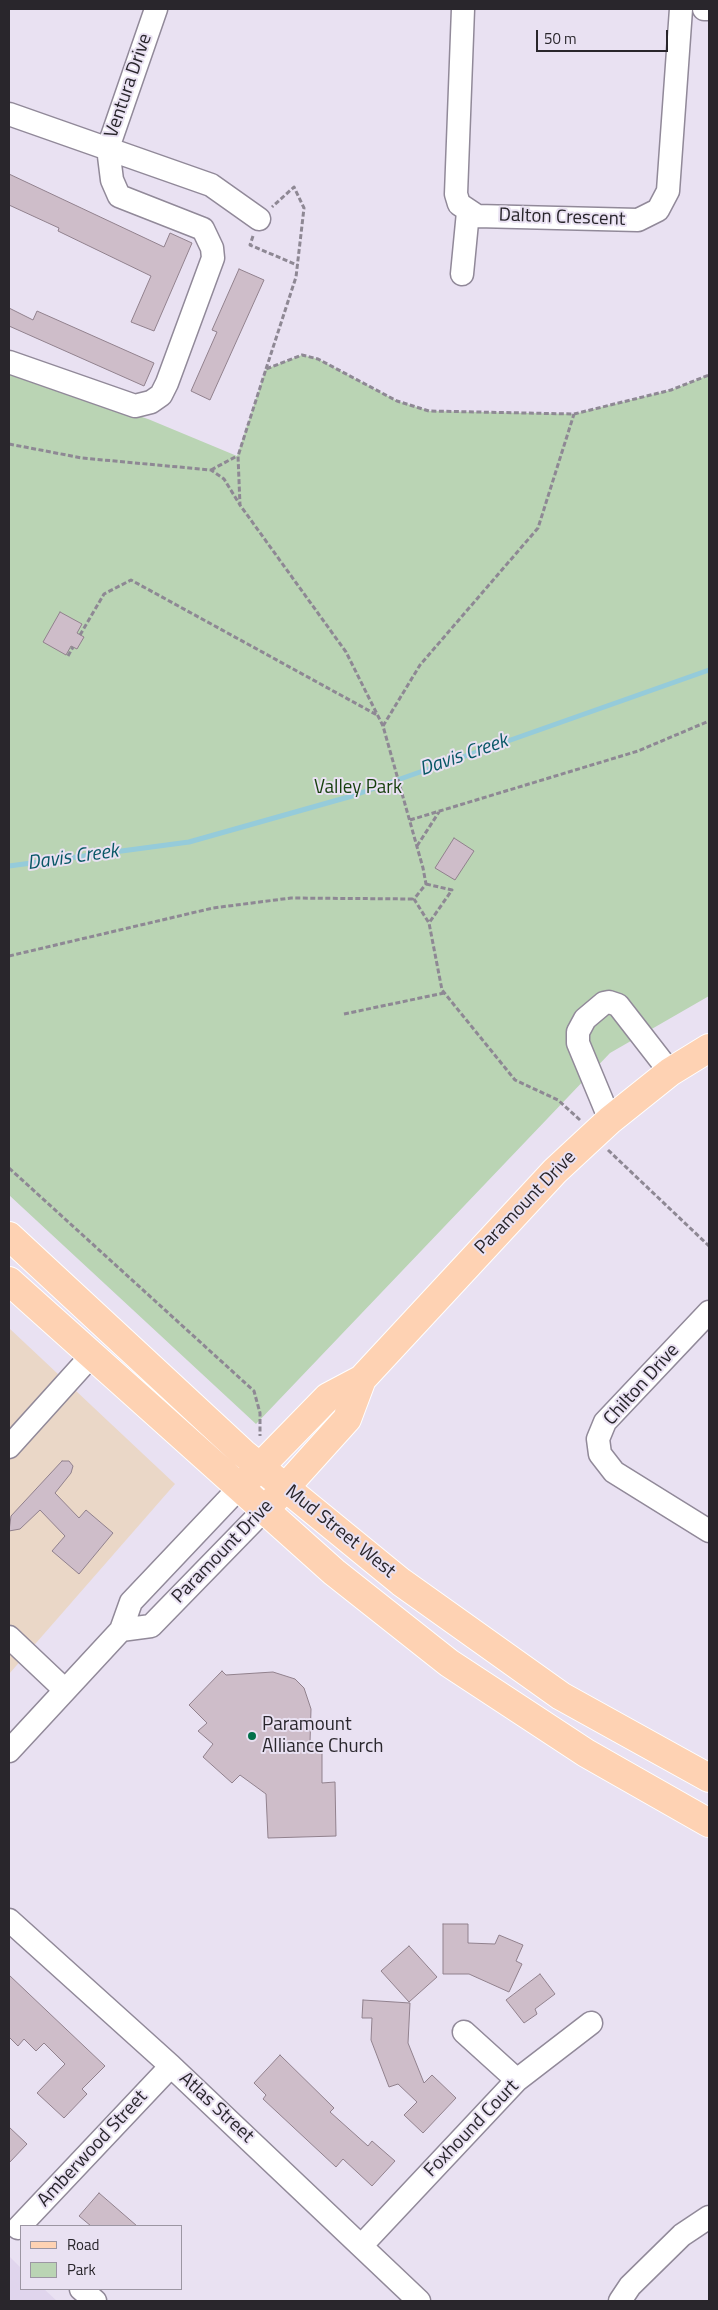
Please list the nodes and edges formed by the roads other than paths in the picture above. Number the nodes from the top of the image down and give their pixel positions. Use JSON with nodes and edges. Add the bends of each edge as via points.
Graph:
{"nodes":[{"id":1,"x":156,"y":9,"type":"edge"},
{"id":2,"x":463,"y":9,"type":"edge"},
{"id":3,"x":681,"y":9,"type":"edge"},
{"id":4,"x":704,"y":9,"type":"edge"},
{"id":5,"x":709,"y":9,"type":"edge"},
{"id":6,"x":9,"y":114,"type":"edge"},
{"id":7,"x":108,"y":148,"type":"junction"},
{"id":8,"x":468,"y":212,"type":"junction"},
{"id":9,"x":259,"y":219,"type":"road end"},
{"id":10,"x":462,"y":274,"type":"dead end"},
{"id":11,"x":9,"y":362,"type":"edge"},
{"id":12,"x":709,"y":1048,"type":"edge"},
{"id":13,"x":670,"y":1072,"type":"junction"},
{"id":14,"x":603,"y":1127,"type":"junction"},
{"id":15,"x":9,"y":1236,"type":"edge"},
{"id":16,"x":9,"y":1281,"type":"edge"},
{"id":17,"x":709,"y":1312,"type":"edge"},
{"id":18,"x":91,"y":1356,"type":"junction"},
{"id":19,"x":362,"y":1379,"type":"junction"},
{"id":20,"x":9,"y":1447,"type":"edge"},
{"id":21,"x":260,"y":1467,"type":"junction"},
{"id":22,"x":285,"y":1487,"type":"junction"},
{"id":23,"x":239,"y":1488,"type":"junction"},
{"id":24,"x":264,"y":1510,"type":"junction"},
{"id":25,"x":709,"y":1531,"type":"edge"},
{"id":26,"x":121,"y":1630,"type":"junction"},
{"id":27,"x":9,"y":1637,"type":"edge"},
{"id":28,"x":65,"y":1690,"type":"junction"},
{"id":29,"x":9,"y":1751,"type":"edge"},
{"id":30,"x":709,"y":1778,"type":"edge"},
{"id":31,"x":709,"y":1823,"type":"edge"},
{"id":32,"x":9,"y":1920,"type":"edge"},
{"id":33,"x":591,"y":2024,"type":"dead end"},
{"id":34,"x":464,"y":2032,"type":"dead end"},
{"id":35,"x":171,"y":2066,"type":"junction"},
{"id":36,"x":517,"y":2080,"type":"junction"},
{"id":37,"x":709,"y":2217,"type":"edge"},
{"id":38,"x":16,"y":2227,"type":"edge"},
{"id":39,"x":362,"y":2245,"type":"junction"},
{"id":40,"x":82,"y":2290,"type":"edge"},
{"id":41,"x":94,"y":2301,"type":"edge"},
{"id":42,"x":419,"y":2301,"type":"edge"},
{"id":43,"x":620,"y":2301,"type":"edge"}],
"edges":[{"from":1,"to":7,"type":"street","name":"Ventura Drive"},
{"from":2,"to":8,"type":"street","via":[[456,194],[459,204]]},
{"from":3,"to":8,"type":"street","name":"Dalton Crescent","via":[[668,191],[658,210],[638,220],[477,216]]},
{"from":4,"to":5,"type":"street"},
{"from":6,"to":7,"type":"street","name":"Ventura Drive"},
{"from":7,"to":9,"type":"street","via":[[211,186]]},
{"from":7,"to":11,"type":"street","via":[[112,180],[120,196],[203,229],[212,248],[213,258],[167,383],[161,395],[152,402],[135,406]]},
{"from":8,"to":10,"type":"street"},
{"from":12,"to":13,"type":"main road","name":"Paramount Drive"},
{"from":13,"to":14,"type":"main road","name":"Paramount Drive"},
{"from":13,"to":14,"type":"street","via":[[618,1005],[604,1003],[585,1019],[578,1032],[578,1043]]},
{"from":14,"to":19,"type":"main road","name":"Paramount Drive","via":[[554,1171]]},
{"from":15,"to":21,"type":"main road","name":"Mud Street West"},
{"from":16,"to":18,"type":"main road","name":"Mud Street West"},
{"from":17,"to":25,"type":"street","name":"Chilton Drive","via":[[605,1422],[598,1438],[600,1454],[614,1472]]},
{"from":18,"to":20,"type":"street"},
{"from":18,"to":23,"type":"main road","name":"Mud Street West"},
{"from":19,"to":21,"type":"main road","name":"Paramount Drive","via":[[328,1397]]},
{"from":19,"to":22,"type":"main road","name":"Paramount Drive","via":[[346,1419]]},
{"from":21,"to":22,"type":"main road","name":"Mud Street West"},
{"from":21,"to":23,"type":"main road","name":"Paramount Drive"},
{"from":22,"to":24,"type":"main road","name":"Paramount Drive"},
{"from":22,"to":30,"type":"main road","name":"Mud Street West","via":[[401,1582],[561,1696]]},
{"from":23,"to":24,"type":"main road","name":"Mud Street West"},
{"from":23,"to":26,"type":"street","name":"Paramount Drive","via":[[131,1602]]},
{"from":24,"to":26,"type":"street","name":"Paramount Drive","via":[[152,1626]]},
{"from":24,"to":31,"type":"main road","name":"Mud Street West","via":[[334,1572],[449,1663],[586,1753]]},
{"from":26,"to":28,"type":"street","name":"Paramount Drive"},
{"from":27,"to":28,"type":"street"},
{"from":28,"to":29,"type":"street","name":"Paramount Drive"},
{"from":32,"to":35,"type":"street","name":"Atlas Street"},
{"from":33,"to":36,"type":"street","name":"Foxhound Court"},
{"from":34,"to":36,"type":"street"},
{"from":35,"to":38,"type":"street","name":"Amberwood Street"},
{"from":35,"to":39,"type":"street","name":"Atlas Street"},
{"from":36,"to":39,"type":"street","name":"Foxhound Court"},
{"from":37,"to":43,"type":"street","via":[[682,2235],[630,2286]]},
{"from":39,"to":42,"type":"street","name":"Atlas Street"},
{"from":40,"to":41,"type":"street"}]}
